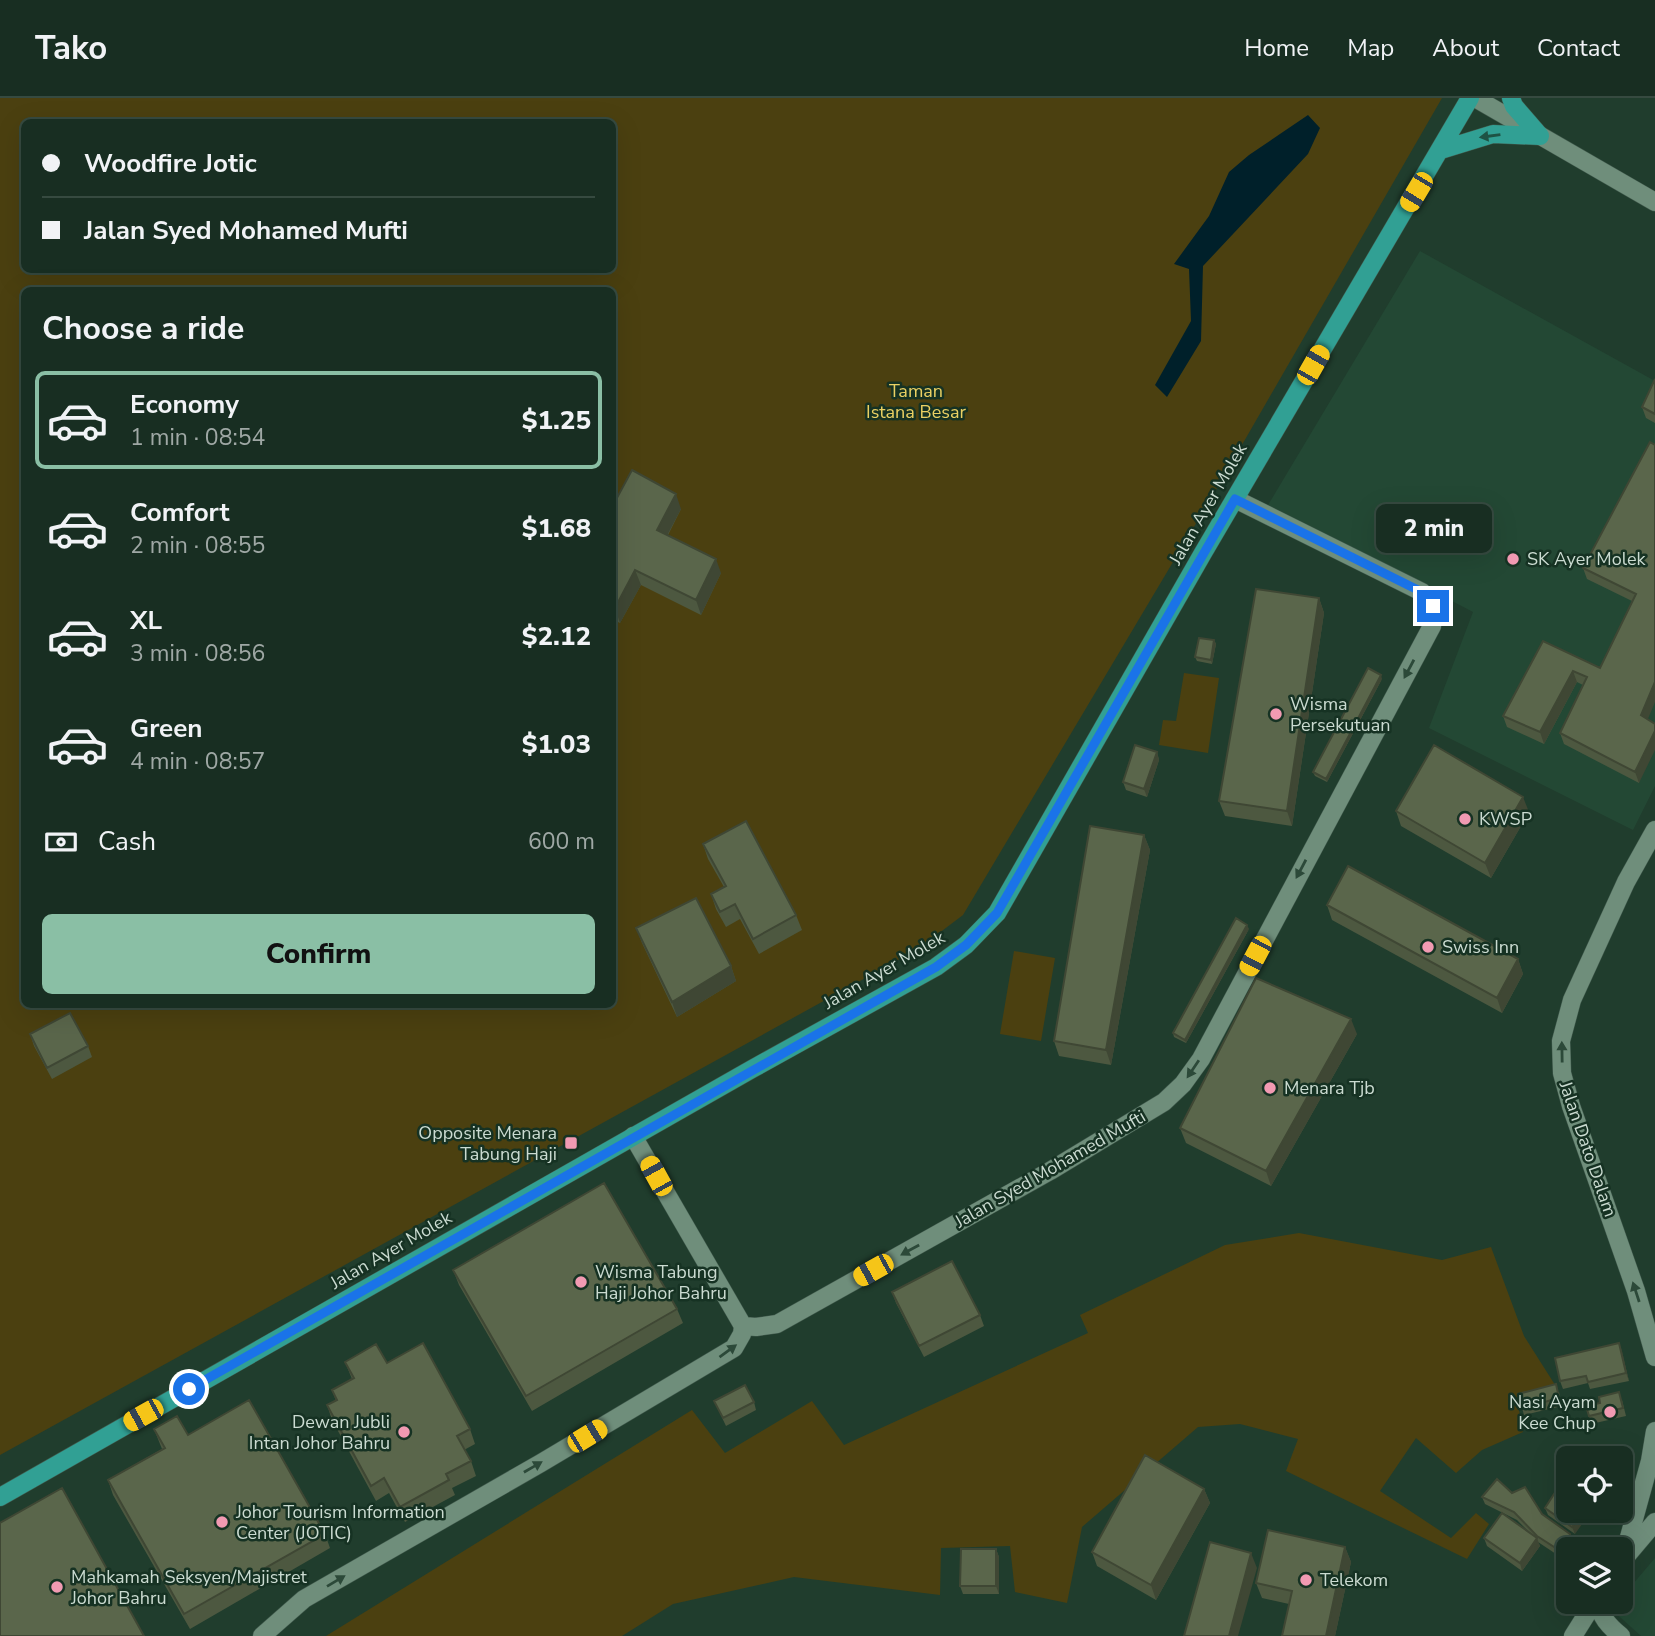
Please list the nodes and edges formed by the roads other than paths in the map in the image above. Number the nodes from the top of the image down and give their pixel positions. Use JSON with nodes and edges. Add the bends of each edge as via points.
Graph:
{"nodes":[{"id":1,"x":1473,"y":98,"type":"edge"},
{"id":2,"x":1511,"y":98,"type":"edge"},
{"id":3,"x":1540,"y":136,"type":"junction"},
{"id":4,"x":1441,"y":150,"type":"junction"},
{"id":5,"x":1655,"y":202,"type":"edge"},
{"id":6,"x":1235,"y":499,"type":"junction"},
{"id":7,"x":1655,"y":830,"type":"edge"},
{"id":8,"x":633,"y":1136,"type":"junction"},
{"id":9,"x":743,"y":1326,"type":"junction"},
{"id":10,"x":1655,"y":1357,"type":"edge"},
{"id":11,"x":1655,"y":1431,"type":"edge"},
{"id":12,"x":0,"y":1496,"type":"edge"},
{"id":13,"x":1655,"y":1522,"type":"edge"},
{"id":14,"x":1629,"y":1537,"type":"edge"},
{"id":15,"x":1633,"y":1548,"type":"edge"},
{"id":16,"x":1587,"y":1614,"type":"edge"},
{"id":17,"x":1602,"y":1614,"type":"edge"},
{"id":18,"x":262,"y":1636,"type":"edge"},
{"id":19,"x":1573,"y":1636,"type":"edge"},
{"id":20,"x":1621,"y":1636,"type":"edge"}],
"edges":[{"from":1,"to":3,"type":"street"},
{"from":1,"to":4,"type":"main road","name":"Jalan Ayer Molek"},
{"from":2,"to":3,"type":"main road"},
{"from":3,"to":4,"type":"main road","one_way":true,"via":[[1493,134]]},
{"from":3,"to":5,"type":"street"},
{"from":4,"to":6,"type":"main road","name":"Jalan Ayer Molek"},
{"from":6,"to":8,"type":"main road","name":"Jalan Ayer Molek","via":[[997,913],[936,967]]},
{"from":6,"to":9,"type":"street","name":"Jalan Syed Mohamed Mufti","one_way":true,"via":[[1422,592],[1433,606],[1432,626],[1200,1059],[1164,1102],[1050,1171],[777,1324]]},
{"from":10,"to":7,"type":"street","name":"Jalan Dato Dalam","one_way":true,"via":[[1571,1106],[1562,1073],[1561,1041],[1572,1000]]},
{"from":8,"to":9,"type":"street"},
{"from":8,"to":12,"type":"main road","name":"Jalan Ayer Molek"},
{"from":18,"to":9,"type":"street","one_way":true,"via":[[304,1599],[723,1355],[739,1342]]},
{"from":11,"to":14,"type":"street"},
{"from":13,"to":15,"type":"street"},
{"from":16,"to":19,"type":"street"},
{"from":17,"to":20,"type":"street"}]}
